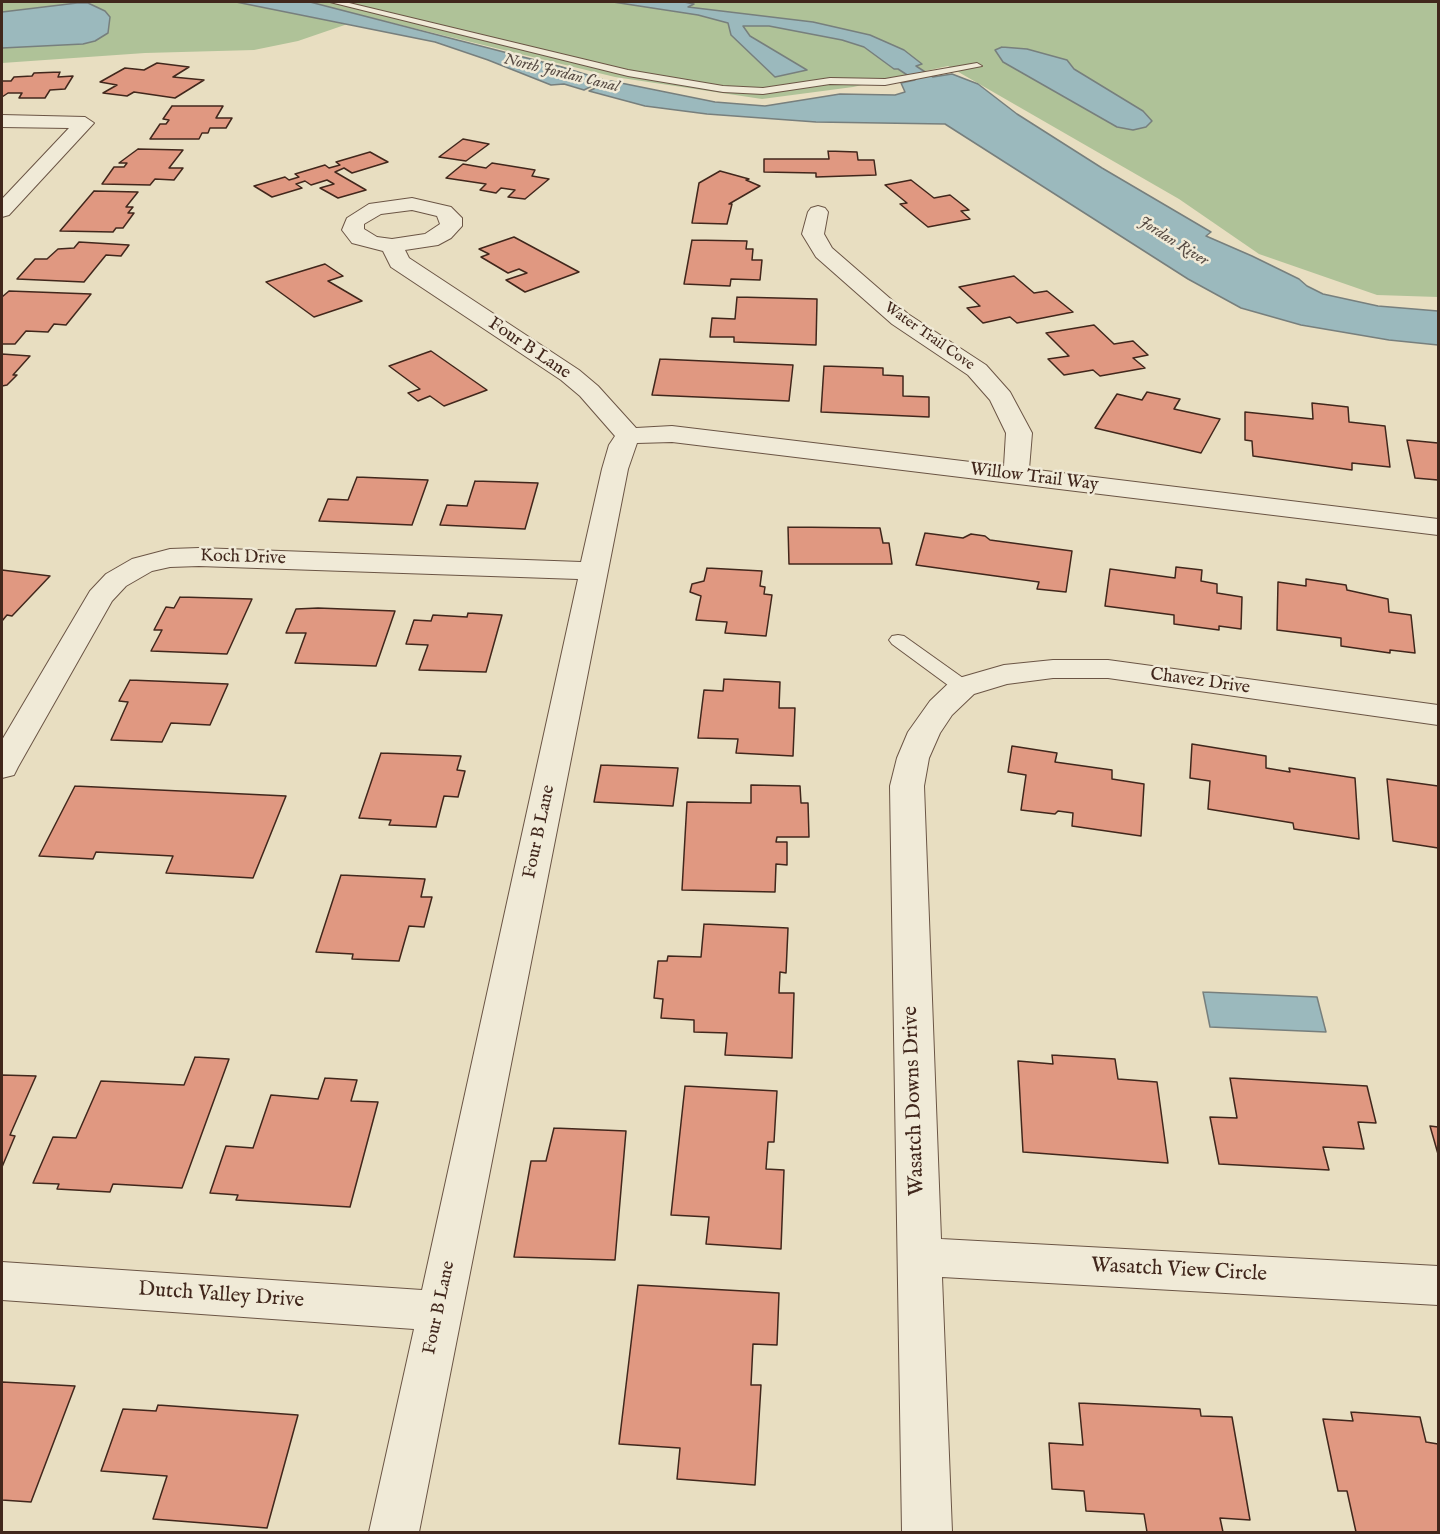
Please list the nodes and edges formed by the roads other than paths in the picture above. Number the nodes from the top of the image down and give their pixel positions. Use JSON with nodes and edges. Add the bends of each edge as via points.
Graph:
{"nodes":[{"id":1,"x":335,"y":2,"type":"edge"},
{"id":2,"x":977,"y":66,"type":"dead end"},
{"id":3,"x":2,"y":121,"type":"edge"},
{"id":4,"x":2,"y":212,"type":"edge"},
{"id":5,"x":818,"y":212,"type":"dead end"},
{"id":6,"x":392,"y":245,"type":"dead end"},
{"id":7,"x":629,"y":436,"type":"junction"},
{"id":8,"x":1015,"y":476,"type":"junction"},
{"id":9,"x":1438,"y":527,"type":"edge"},
{"id":10,"x":594,"y":571,"type":"junction"},
{"id":11,"x":898,"y":640,"type":"dead end"},
{"id":12,"x":963,"y":687,"type":"junction"},
{"id":13,"x":1438,"y":715,"type":"edge"},
{"id":14,"x":2,"y":767,"type":"edge"},
{"id":15,"x":919,"y":1257,"type":"junction"},
{"id":16,"x":2,"y":1281,"type":"edge"},
{"id":17,"x":1438,"y":1286,"type":"edge"},
{"id":18,"x":440,"y":1311,"type":"junction"},
{"id":19,"x":394,"y":1533,"type":"edge"},
{"id":20,"x":927,"y":1533,"type":"edge"}],
"edges":[{"from":1,"to":2,"type":"lane","via":[[628,73],[723,89],[763,91],[830,81],[885,82]]},
{"from":3,"to":4,"type":"street","via":[[85,123]]},
{"from":5,"to":8,"type":"street","name":"Water Trail Cove","via":[[813,234],[824,252],[900,319],[976,370],[1001,397],[1019,433]]},
{"from":6,"to":7,"type":"street","name":"Four B Lane","via":[[399,262],[570,375]]},
{"from":7,"to":8,"type":"street","name":"Willow Trail Way","via":[[672,434]]},
{"from":7,"to":10,"type":"street","name":"Four B Lane","via":[[615,469]]},
{"from":8,"to":9,"type":"street","name":"Willow Trail Way"},
{"from":10,"to":14,"type":"street","name":"Koch Drive","via":[[199,556],[170,558],[142,566],[116,580],[100,597]]},
{"from":10,"to":18,"type":"street","name":"Four B Lane"},
{"from":11,"to":12,"type":"lane"},
{"from":12,"to":13,"type":"street","name":"Chavez Drive","via":[[1023,672],[1108,669]]},
{"from":12,"to":15,"type":"street","name":"Wasatch Downs Drive","via":[[924,732],[907,786]]},
{"from":15,"to":17,"type":"street","name":"Wasatch View Circle"},
{"from":15,"to":20,"type":"street","name":"Wasatch Downs Drive"},
{"from":16,"to":18,"type":"street","name":"Dutch Valley Drive"},
{"from":18,"to":19,"type":"street","name":"Four B Lane"}]}
